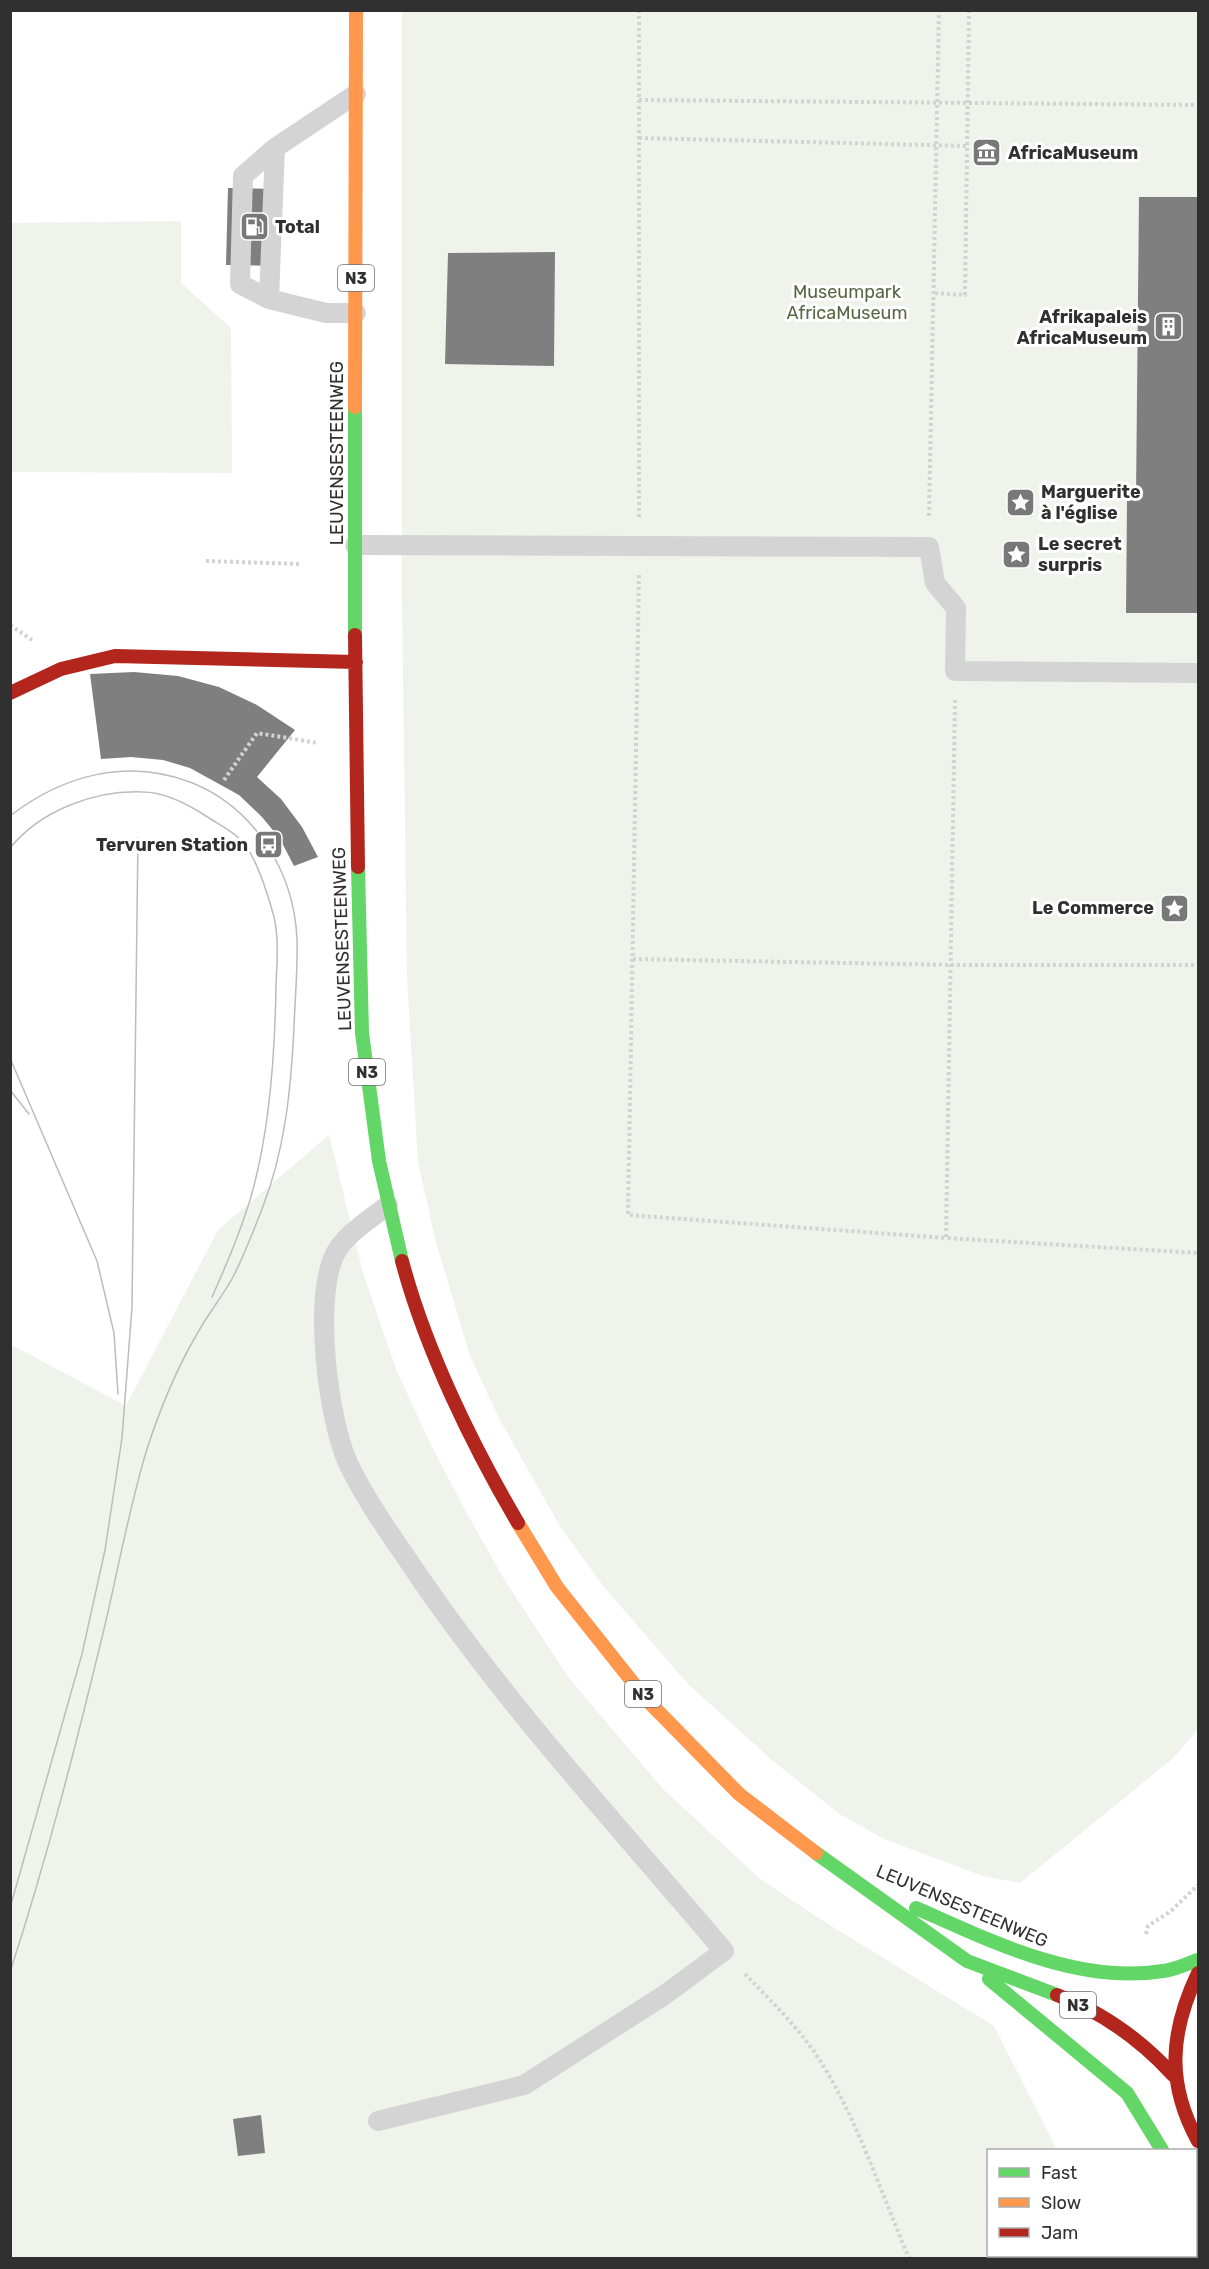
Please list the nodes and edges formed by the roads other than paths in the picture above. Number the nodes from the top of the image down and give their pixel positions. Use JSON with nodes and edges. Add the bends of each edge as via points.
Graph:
{"nodes":[{"id":1,"x":356,"y":10,"type":"edge"},
{"id":2,"x":356,"y":94,"type":"junction"},
{"id":3,"x":275,"y":148,"type":"junction"},
{"id":4,"x":269,"y":299,"type":"junction"},
{"id":5,"x":356,"y":314,"type":"junction"},
{"id":6,"x":355,"y":545,"type":"junction"},
{"id":7,"x":356,"y":662,"type":"junction"},
{"id":8,"x":1198,"y":673,"type":"edge"},
{"id":9,"x":10,"y":693,"type":"edge"},
{"id":10,"x":388,"y":1205,"type":"junction"},
{"id":11,"x":855,"y":1880,"type":"junction"},
{"id":12,"x":1198,"y":1960,"type":"edge"},
{"id":13,"x":967,"y":1961,"type":"junction"},
{"id":14,"x":1198,"y":1973,"type":"edge"},
{"id":15,"x":1173,"y":2075,"type":"junction"},
{"id":16,"x":378,"y":2121,"type":"dead end"},
{"id":17,"x":1198,"y":2141,"type":"edge"},
{"id":18,"x":1161,"y":2149,"type":"edge"}],
"edges":[{"from":1,"to":2,"type":"main road","name":"LEUVENSESTEENWEG","number":"N3"},
{"from":2,"to":3,"type":"lane"},
{"from":2,"to":5,"type":"main road","name":"LEUVENSESTEENWEG","number":"N3"},
{"from":3,"to":4,"type":"lane"},
{"from":3,"to":4,"type":"lane","via":[[243,176],[240,284]]},
{"from":4,"to":5,"type":"lane","via":[[326,313]]},
{"from":5,"to":6,"type":"main road","name":"LEUVENSESTEENWEG","number":"N3"},
{"from":6,"to":7,"type":"main road","name":"LEUVENSESTEENWEG","number":"N3"},
{"from":6,"to":8,"type":"lane","via":[[929,547],[935,583],[956,608],[955,671]]},
{"from":7,"to":9,"type":"main road","via":[[115,656],[56,669]]},
{"from":7,"to":10,"type":"main road","name":"LEUVENSESTEENWEG","number":"N3","via":[[362,1034]]},
{"from":10,"to":11,"type":"main road","name":"LEUVENSESTEENWEG","number":"N3","via":[[407,1280],[482,1462],[557,1587],[646,1699],[739,1794]]},
{"from":10,"to":16,"type":"lane","via":[[342,1244],[328,1282],[328,1385],[348,1463],[381,1520],[464,1642],[724,1951],[663,1996],[524,2085]]},
{"from":11,"to":12,"type":"main road","name":"LEUVENSESTEENWEG","number":"N3","via":[[1005,1947],[1079,1969],[1160,1972]]},
{"from":11,"to":13,"type":"main road","name":"LEUVENSESTEENWEG","number":"N3"},
{"from":13,"to":15,"type":"main road","name":"LEUVENSESTEENWEG","number":"N3","via":[[1065,1998],[1118,2026],[1151,2051]]},
{"from":13,"to":18,"type":"main road","number":"N3","via":[[1127,2093]]},
{"from":14,"to":15,"type":"main road","number":"N3","via":[[1181,2015]]},
{"from":15,"to":17,"type":"main road","number":"N3","via":[[1182,2108]]}]}
